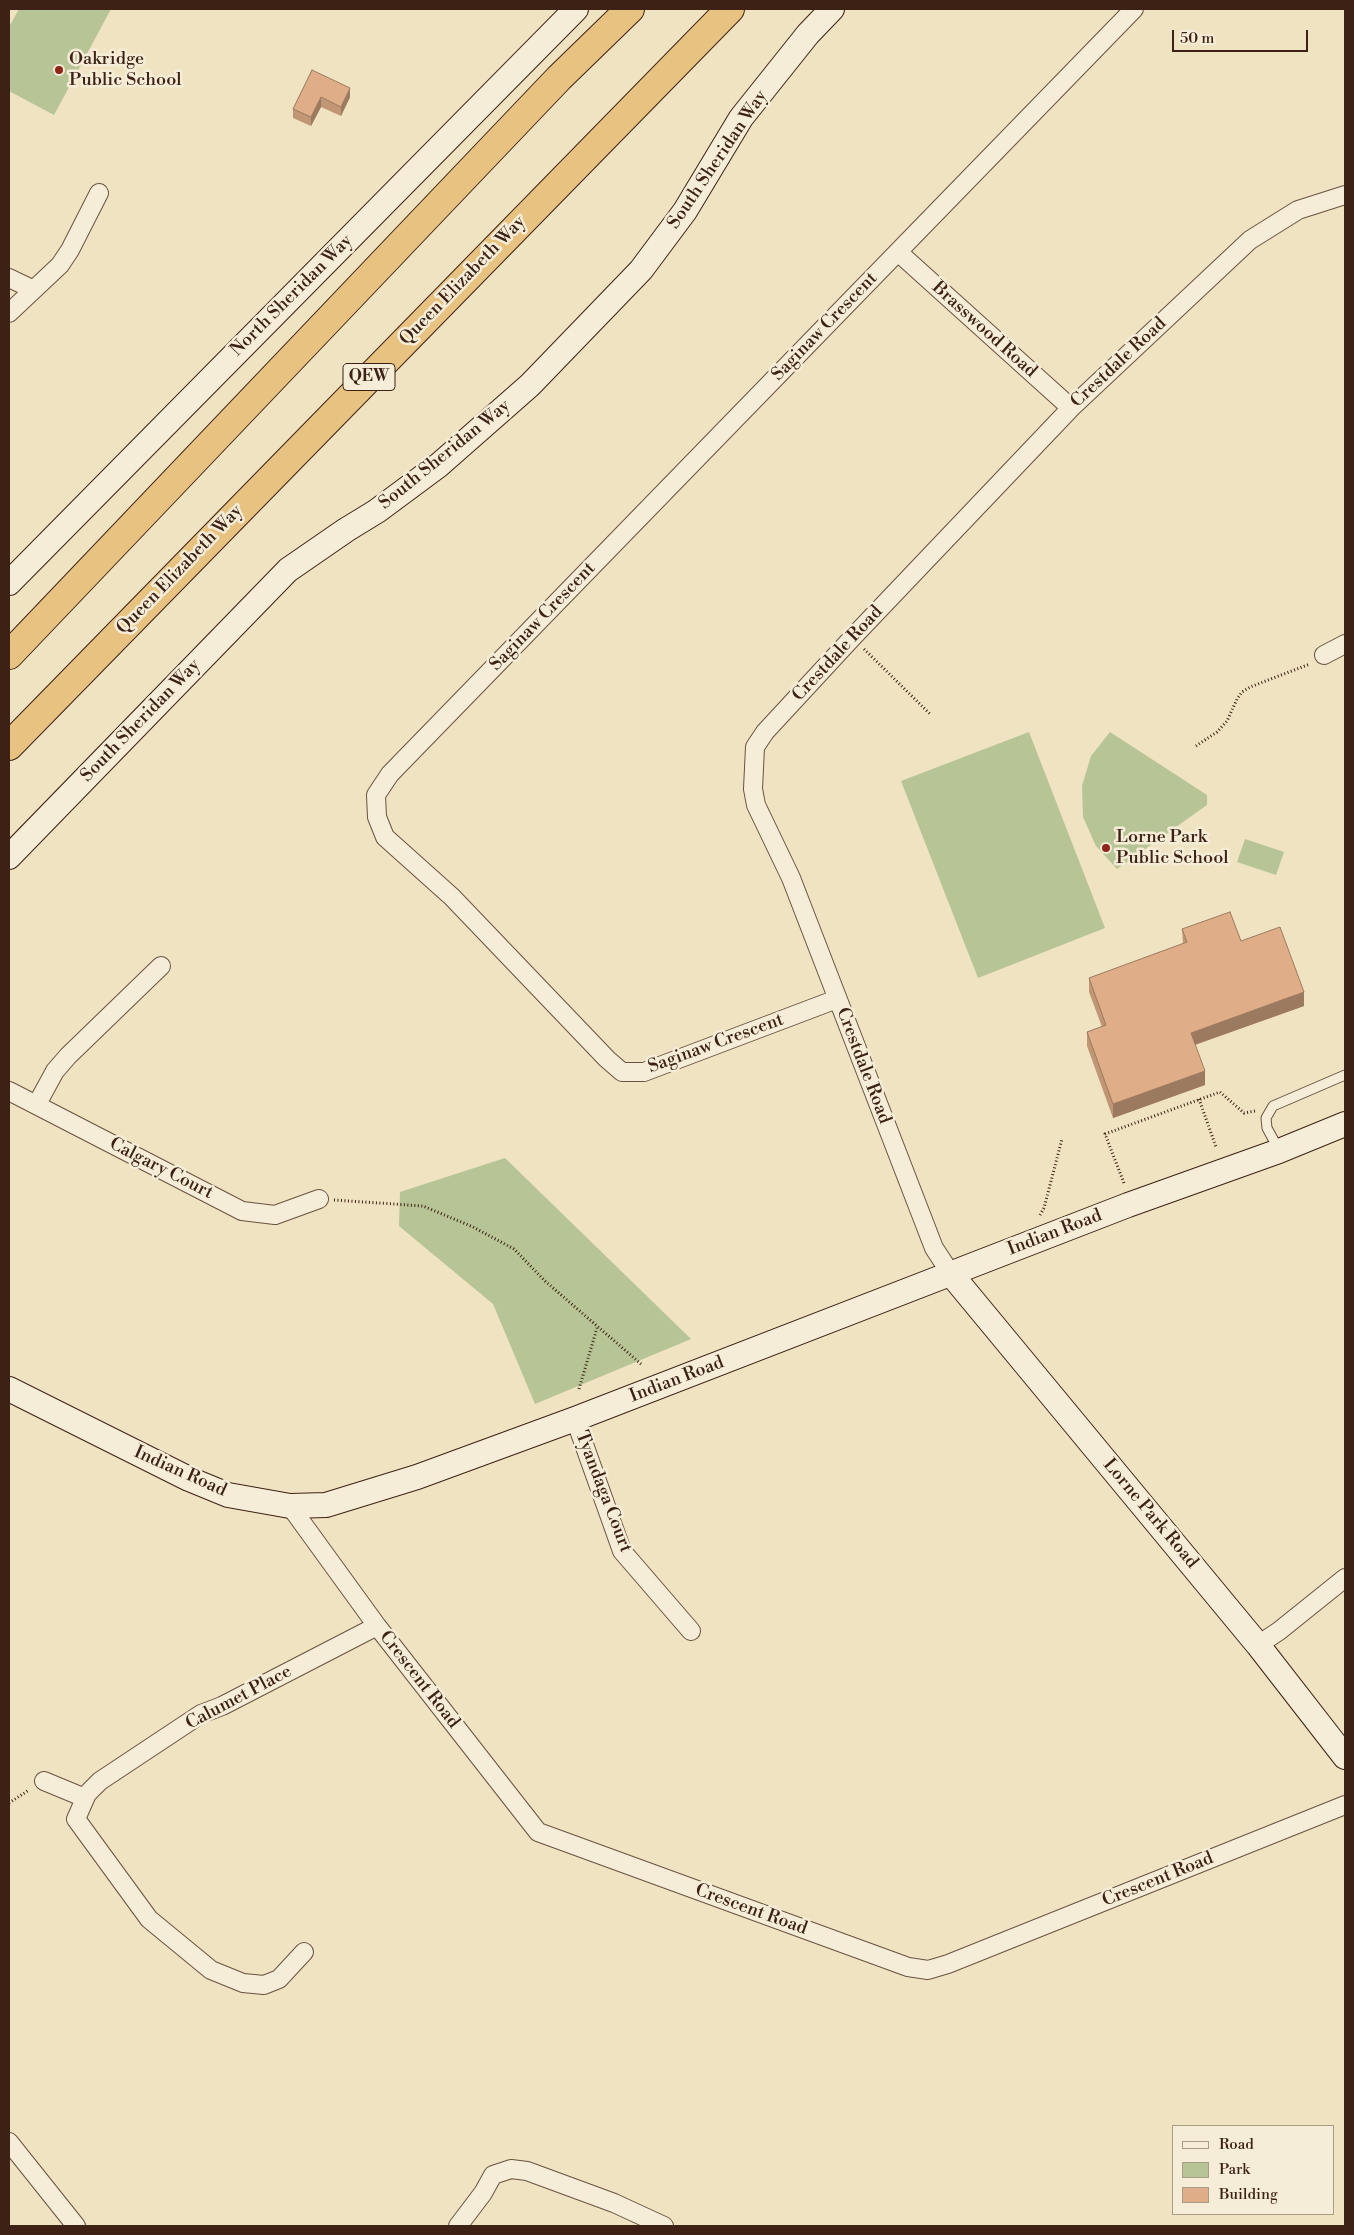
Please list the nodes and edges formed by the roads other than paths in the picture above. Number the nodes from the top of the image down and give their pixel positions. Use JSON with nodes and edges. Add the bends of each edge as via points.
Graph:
{"nodes":[{"id":1,"x":576,"y":9,"type":"edge"},
{"id":2,"x":630,"y":9,"type":"edge"},
{"id":3,"x":730,"y":9,"type":"edge"},
{"id":4,"x":832,"y":9,"type":"edge"},
{"id":5,"x":1134,"y":9,"type":"edge"},
{"id":6,"x":98,"y":193,"type":"dead end"},
{"id":7,"x":1345,"y":195,"type":"edge"},
{"id":8,"x":898,"y":252,"type":"junction"},
{"id":9,"x":9,"y":278,"type":"edge"},
{"id":10,"x":32,"y":289,"type":"junction"},
{"id":11,"x":9,"y":313,"type":"edge"},
{"id":12,"x":1071,"y":408,"type":"junction"},
{"id":13,"x":9,"y":583,"type":"edge"},
{"id":14,"x":1345,"y":644,"type":"edge"},
{"id":15,"x":9,"y":655,"type":"edge"},
{"id":16,"x":1324,"y":655,"type":"road end"},
{"id":17,"x":9,"y":746,"type":"edge"},
{"id":18,"x":9,"y":857,"type":"edge"},
{"id":19,"x":161,"y":966,"type":"dead end"},
{"id":20,"x":837,"y":999,"type":"junction"},
{"id":21,"x":1345,"y":1075,"type":"edge"},
{"id":22,"x":9,"y":1091,"type":"edge"},
{"id":23,"x":37,"y":1104,"type":"junction"},
{"id":24,"x":1345,"y":1124,"type":"edge"},
{"id":25,"x":1279,"y":1151,"type":"junction"},
{"id":26,"x":319,"y":1199,"type":"road end"},
{"id":27,"x":951,"y":1274,"type":"junction"},
{"id":28,"x":9,"y":1389,"type":"edge"},
{"id":29,"x":575,"y":1419,"type":"junction"},
{"id":30,"x":290,"y":1506,"type":"junction"},
{"id":31,"x":1345,"y":1578,"type":"edge"},
{"id":32,"x":377,"y":1626,"type":"junction"},
{"id":33,"x":691,"y":1631,"type":"dead end"},
{"id":34,"x":1258,"y":1644,"type":"junction"},
{"id":35,"x":1345,"y":1757,"type":"edge"},
{"id":36,"x":44,"y":1781,"type":"road end"},
{"id":37,"x":85,"y":1798,"type":"junction"},
{"id":38,"x":1345,"y":1805,"type":"edge"},
{"id":39,"x":304,"y":1952,"type":"dead end"},
{"id":40,"x":9,"y":2142,"type":"edge"},
{"id":41,"x":76,"y":2226,"type":"edge"},
{"id":42,"x":458,"y":2226,"type":"edge"},
{"id":43,"x":664,"y":2226,"type":"edge"}],
"edges":[{"from":1,"to":13,"type":"street","name":"North Sheridan Way"},
{"from":2,"to":15,"type":"highway","via":[[559,78]]},
{"from":3,"to":17,"type":"highway","name":"Queen Elizabeth Way","number":"QEW"},
{"from":4,"to":18,"type":"street","name":"South Sheridan Way","via":[[741,118],[685,211],[641,270],[544,371],[438,465],[378,511],[288,570]]},
{"from":5,"to":8,"type":"street","name":"Saginaw Crescent"},
{"from":6,"to":10,"type":"street","via":[[60,265]]},
{"from":7,"to":12,"type":"street","name":"Crestdale Road","via":[[1298,210],[1250,240]]},
{"from":8,"to":12,"type":"street","name":"Brasswood Road"},
{"from":8,"to":20,"type":"street","name":"Saginaw Crescent","via":[[397,767],[376,795],[376,816],[385,837],[452,897],[622,1072],[644,1072]]},
{"from":9,"to":10,"type":"street"},
{"from":10,"to":11,"type":"street"},
{"from":12,"to":20,"type":"street","name":"Crestdale Road","via":[[852,638],[765,732],[755,748],[753,789],[756,805],[791,878]]},
{"from":14,"to":16,"type":"street"},
{"from":19,"to":23,"type":"street","via":[[68,1056],[55,1071]]},
{"from":20,"to":27,"type":"street","name":"Crestdale Road","via":[[934,1248]]},
{"from":21,"to":25,"type":"lane","via":[[1273,1106],[1266,1118],[1267,1128]]},
{"from":22,"to":23,"type":"street","name":"Calgary Court"},
{"from":23,"to":26,"type":"street","name":"Calgary Court","via":[[242,1211],[274,1215]]},
{"from":24,"to":25,"type":"street","name":"Indian Road"},
{"from":25,"to":27,"type":"street","name":"Indian Road","via":[[1128,1204]]},
{"from":27,"to":29,"type":"street","name":"Indian Road"},
{"from":27,"to":34,"type":"street","name":"Lorne Park Road"},
{"from":28,"to":30,"type":"street","name":"Indian Road","via":[[189,1480],[228,1495]]},
{"from":29,"to":30,"type":"street","name":"Indian Road","via":[[417,1477],[326,1504]]},
{"from":29,"to":33,"type":"street","name":"Tyandaga Court","via":[[622,1551]]},
{"from":30,"to":32,"type":"street","name":"Crescent Road"},
{"from":31,"to":34,"type":"street","via":[[1279,1632]]},
{"from":32,"to":37,"type":"street","name":"Calumet Place","via":[[201,1714],[100,1781]]},
{"from":32,"to":38,"type":"street","name":"Crescent Road","via":[[538,1832],[908,1967],[928,1970],[948,1964]]},
{"from":34,"to":35,"type":"street","name":"Lorne Park Road"},
{"from":36,"to":37,"type":"street"},
{"from":37,"to":39,"type":"street","name":"Calumet Place","via":[[76,1819],[83,1831],[149,1919],[211,1970],[243,1983],[264,1985],[279,1979]]},
{"from":40,"to":41,"type":"street"},
{"from":42,"to":43,"type":"street","via":[[494,2175],[511,2169],[527,2171]]}]}
